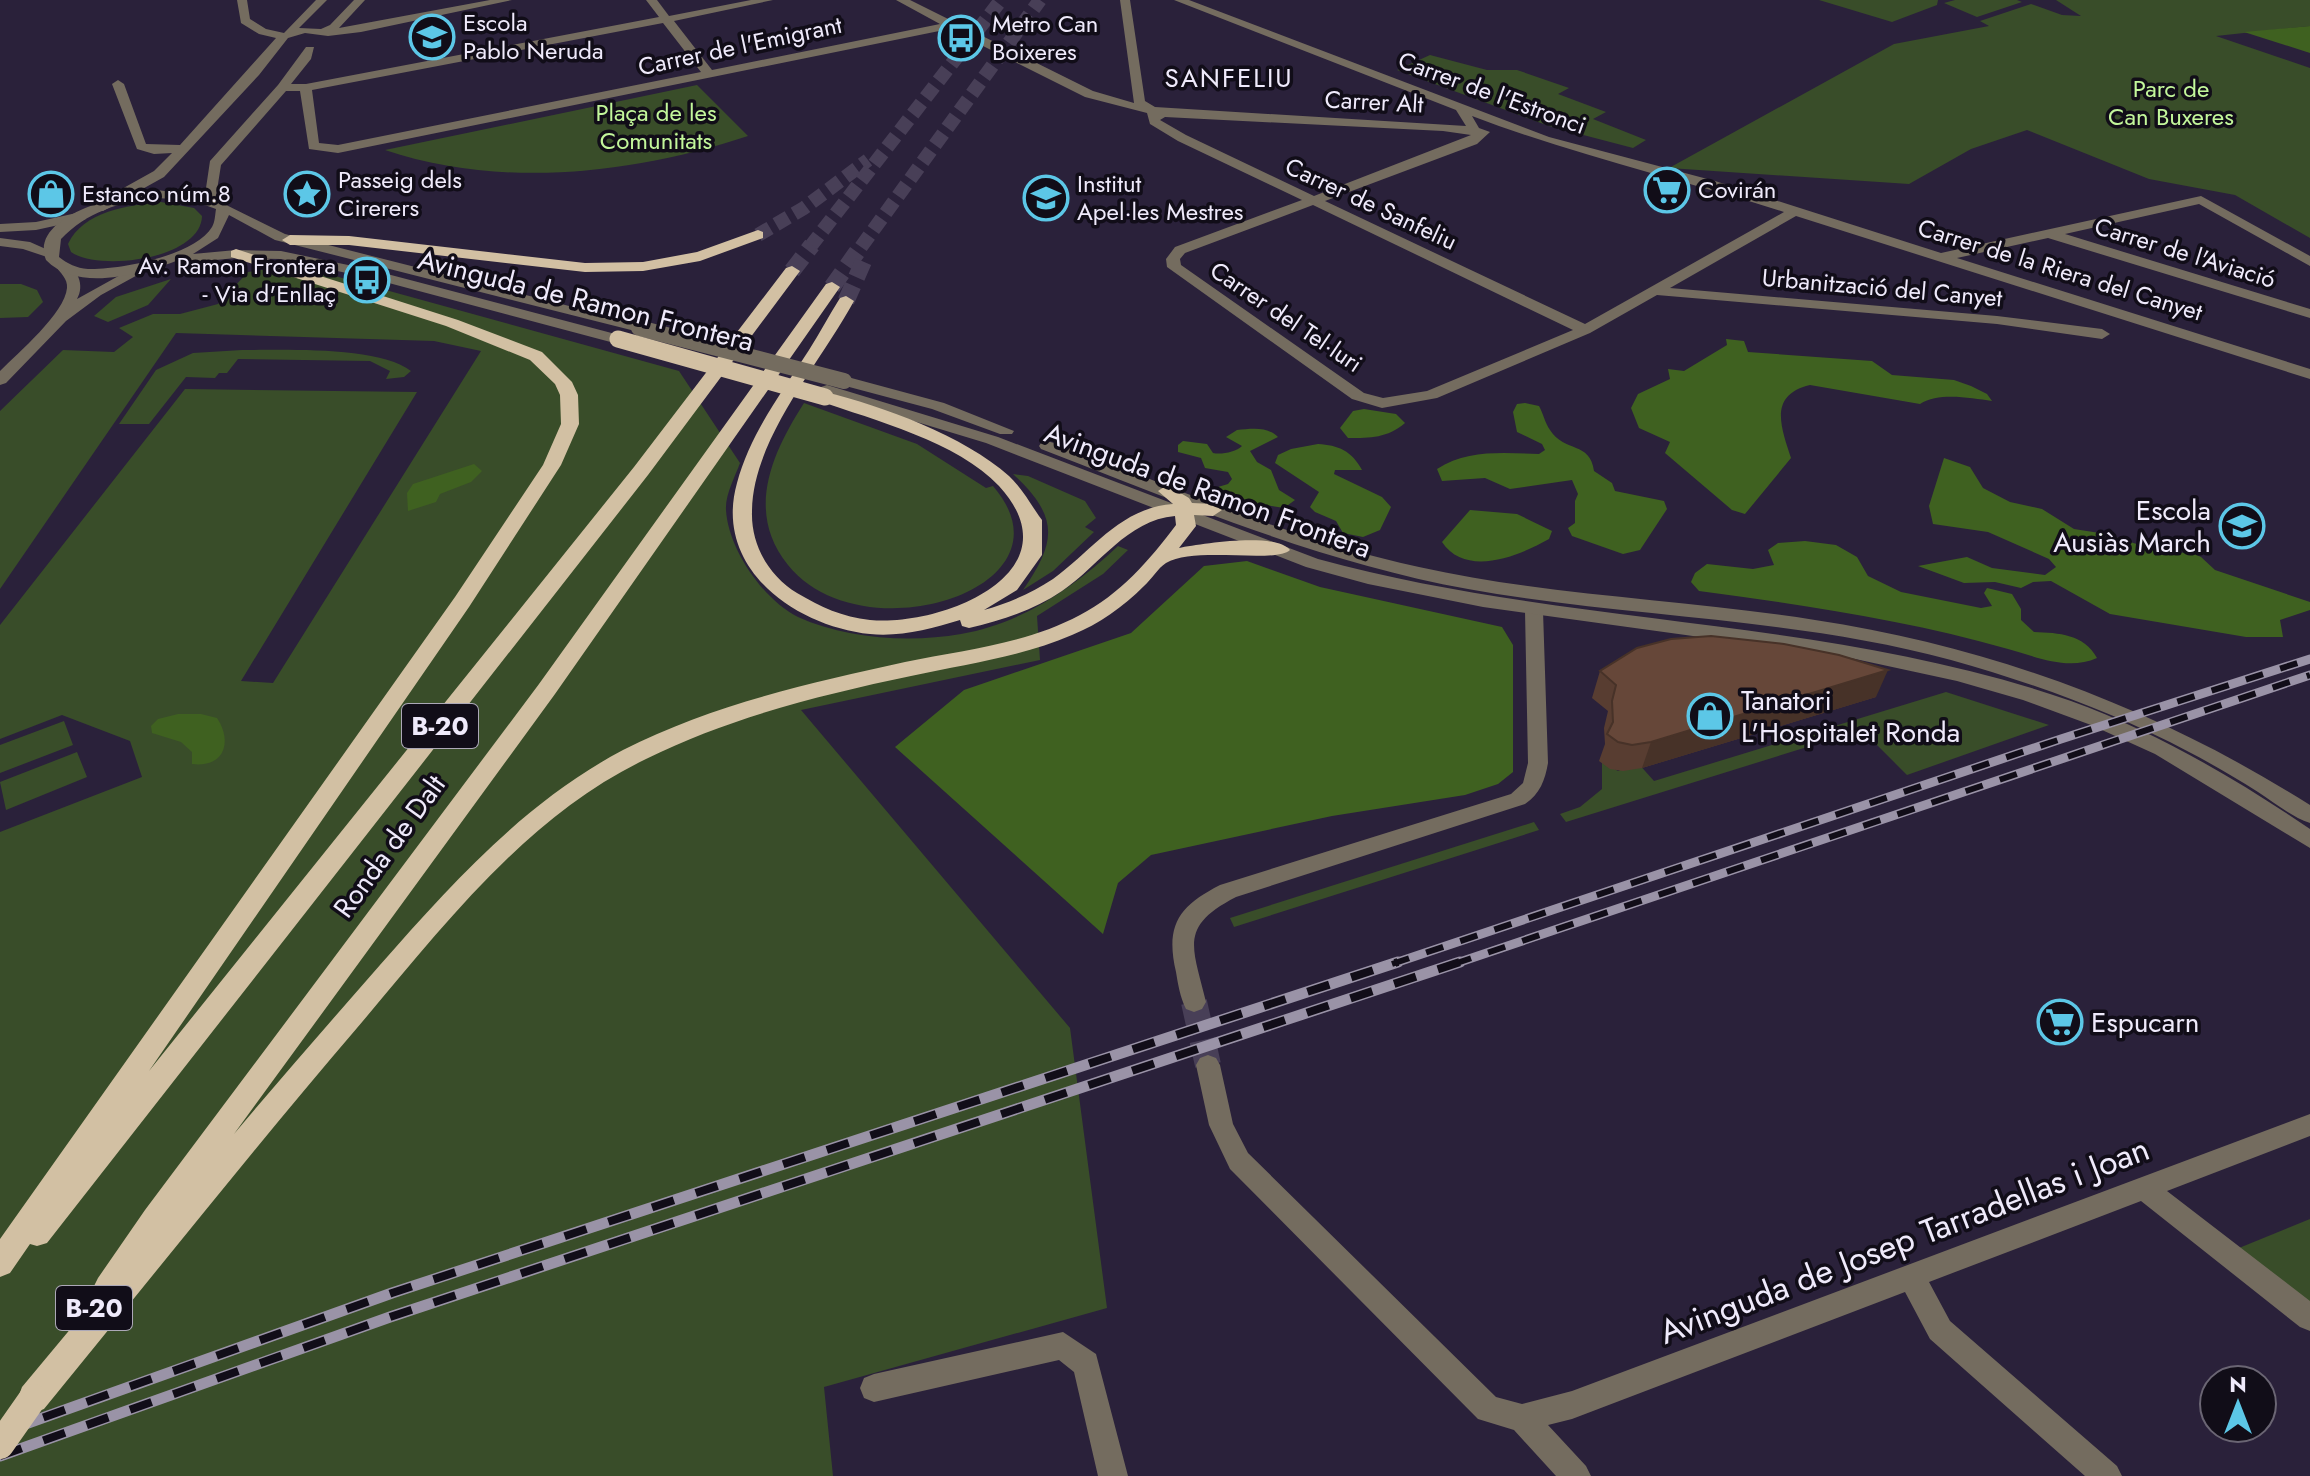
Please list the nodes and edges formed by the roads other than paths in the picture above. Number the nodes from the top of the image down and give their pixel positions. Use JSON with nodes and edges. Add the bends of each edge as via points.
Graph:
{"nodes":[{"id":1,"x":242,"y":0,"type":"edge"},
{"id":2,"x":322,"y":0,"type":"edge"},
{"id":3,"x":360,"y":0,"type":"edge"},
{"id":4,"x":507,"y":0,"type":"edge"},
{"id":5,"x":651,"y":0,"type":"edge"},
{"id":6,"x":768,"y":0,"type":"edge"},
{"id":7,"x":901,"y":0,"type":"edge"},
{"id":8,"x":1125,"y":0,"type":"edge"},
{"id":9,"x":1179,"y":0,"type":"edge"},
{"id":10,"x":667,"y":19,"type":"junction"},
{"id":11,"x":950,"y":25,"type":"junction"},
{"id":12,"x":326,"y":32,"type":"junction"},
{"id":13,"x":285,"y":37,"type":"junction"},
{"id":14,"x":310,"y":49,"type":"junction"},
{"id":15,"x":710,"y":75,"type":"junction"},
{"id":16,"x":118,"y":84,"type":"dead end"},
{"id":17,"x":283,"y":87,"type":"junction"},
{"id":18,"x":306,"y":88,"type":"junction"},
{"id":19,"x":1460,"y":107,"type":"junction"},
{"id":20,"x":1158,"y":113,"type":"junction"},
{"id":21,"x":1475,"y":131,"type":"junction"},
{"id":22,"x":1545,"y":140,"type":"junction"},
{"id":23,"x":186,"y":148,"type":"junction"},
{"id":24,"x":1314,"y":201,"type":"junction"},
{"id":25,"x":216,"y":204,"type":"junction"},
{"id":26,"x":96,"y":209,"type":"junction"},
{"id":27,"x":1795,"y":211,"type":"junction"},
{"id":28,"x":81,"y":216,"type":"junction"},
{"id":29,"x":0,"y":228,"type":"edge"},
{"id":30,"x":2047,"y":233,"type":"junction"},
{"id":31,"x":758,"y":235,"type":"tunnel mouth"},
{"id":32,"x":290,"y":240,"type":"junction"},
{"id":33,"x":0,"y":242,"type":"edge"},
{"id":34,"x":50,"y":254,"type":"junction"},
{"id":35,"x":236,"y":254,"type":"junction"},
{"id":36,"x":1941,"y":257,"type":"junction"},
{"id":37,"x":2310,"y":262,"type":"edge"},
{"id":38,"x":154,"y":264,"type":"junction"},
{"id":39,"x":62,"y":266,"type":"junction"},
{"id":40,"x":792,"y":271,"type":"tunnel mouth"},
{"id":41,"x":1658,"y":291,"type":"junction"},
{"id":42,"x":2310,"y":295,"type":"edge"},
{"id":43,"x":2304,"y":312,"type":"edge"},
{"id":44,"x":61,"y":318,"type":"junction"},
{"id":45,"x":1585,"y":330,"type":"junction"},
{"id":46,"x":2102,"y":334,"type":"dead end"},
{"id":47,"x":618,"y":339,"type":"joint"},
{"id":48,"x":2310,"y":374,"type":"edge"},
{"id":49,"x":0,"y":380,"type":"edge"},
{"id":50,"x":826,"y":394,"type":"junction"},
{"id":51,"x":1177,"y":505,"type":"junction"},
{"id":52,"x":1213,"y":510,"type":"joint"},
{"id":53,"x":1280,"y":550,"type":"junction"},
{"id":54,"x":1161,"y":558,"type":"junction"},
{"id":55,"x":1534,"y":611,"type":"junction"},
{"id":56,"x":894,"y":629,"type":"junction"},
{"id":57,"x":2310,"y":815,"type":"edge"},
{"id":58,"x":2310,"y":840,"type":"edge"},
{"id":59,"x":1194,"y":1002,"type":"tunnel mouth"},
{"id":60,"x":1208,"y":1065,"type":"tunnel mouth"},
{"id":61,"x":2310,"y":1125,"type":"edge"},
{"id":62,"x":2144,"y":1188,"type":"junction"},
{"id":63,"x":2,"y":1270,"type":"edge"},
{"id":64,"x":1910,"y":1275,"type":"junction"},
{"id":65,"x":2310,"y":1318,"type":"edge"},
{"id":66,"x":874,"y":1388,"type":"dead end"},
{"id":67,"x":33,"y":1398,"type":"junction"},
{"id":68,"x":1522,"y":1418,"type":"junction"},
{"id":69,"x":0,"y":1445,"type":"edge"},
{"id":70,"x":1113,"y":1476,"type":"edge"},
{"id":71,"x":1576,"y":1476,"type":"edge"},
{"id":72,"x":2107,"y":1476,"type":"edge"}],
"edges":[{"from":1,"to":13,"type":"street","via":[[245,21]]},
{"from":2,"to":13,"type":"street"},
{"from":3,"to":12,"type":"street"},
{"from":4,"to":12,"type":"street"},
{"from":5,"to":10,"type":"street"},
{"from":6,"to":10,"type":"street"},
{"from":7,"to":11,"type":"street"},
{"from":8,"to":20,"type":"street","via":[[1139,102]]},
{"from":9,"to":19,"type":"street","name":"Carrer de l'Estronci"},
{"from":10,"to":15,"type":"street"},
{"from":10,"to":18,"type":"street"},
{"from":11,"to":15,"type":"street","name":"Carrer de l'Emigrant"},
{"from":11,"to":20,"type":"street","via":[[1089,94]]},
{"from":12,"to":13,"type":"street"},
{"from":12,"to":14,"type":"street","via":[[329,41]]},
{"from":13,"to":14,"type":"street","via":[[276,45],[284,50]]},
{"from":13,"to":23,"type":"street"},
{"from":14,"to":17,"type":"street"},
{"from":15,"to":18,"type":"street","name":"Carrer de l'Emigrant","via":[[338,149],[313,146]]},
{"from":16,"to":23,"type":"street","via":[[141,146]]},
{"from":17,"to":18,"type":"street"},
{"from":17,"to":25,"type":"street","via":[[215,164],[213,188],[206,197]]},
{"from":19,"to":21,"type":"street"},
{"from":19,"to":22,"type":"street","name":"Carrer de l'Estronci"},
{"from":20,"to":21,"type":"street","name":"Carrer Alt"},
{"from":20,"to":24,"type":"street","name":"Carrer de Sanfeliu","via":[[1153,118],[1166,129]]},
{"from":21,"to":22,"type":"street","name":"Carrer Alt"},
{"from":21,"to":24,"type":"street","via":[[1473,141]]},
{"from":22,"to":27,"type":"street","name":"Carrer de l'Estronci"},
{"from":23,"to":26,"type":"street","via":[[159,174]]},
{"from":24,"to":45,"type":"street","name":"Carrer de Sanfeliu"},
{"from":24,"to":45,"type":"street","name":"Carrer del Tel·luri","via":[[1180,250],[1173,259],[1178,272],[1358,396],[1382,403],[1431,395]]},
{"from":25,"to":26,"type":"street","via":[[190,195],[157,194]]},
{"from":25,"to":32,"type":"street","name":"Avinguda de Ramon Frontera"},
{"from":25,"to":38,"type":"street","via":[[222,222],[216,233],[191,253]]},
{"from":26,"to":28,"type":"street"},
{"from":27,"to":36,"type":"street","name":"Carrer de la Riera del Canyet"},
{"from":27,"to":41,"type":"street"},
{"from":28,"to":29,"type":"street"},
{"from":28,"to":34,"type":"street","via":[[52,240]]},
{"from":30,"to":36,"type":"street"},
{"from":30,"to":37,"type":"street","via":[[2201,200]]},
{"from":30,"to":43,"type":"street","name":"Carrer de l'Aviació"},
{"from":31,"to":32,"type":"highway","via":[[690,260],[607,270],[330,238]]},
{"from":32,"to":51,"type":"street","name":"Avinguda de Ramon Frontera","bridge":true,"via":[[938,406]]},
{"from":33,"to":34,"type":"street"},
{"from":34,"to":39,"type":"street"},
{"from":35,"to":38,"type":"street","name":"Avinguda de Ramon Frontera"},
{"from":35,"to":47,"type":"street","name":"Avinguda de Ramon Frontera","via":[[281,255],[372,274]]},
{"from":35,"to":63,"type":"highway","via":[[452,323],[536,356],[563,382],[570,424],[552,465],[462,602]]},
{"from":36,"to":48,"type":"street","name":"Carrer de la Riera del Canyet"},
{"from":38,"to":39,"type":"street","via":[[108,272]]},
{"from":38,"to":44,"type":"street","via":[[96,292]]},
{"from":39,"to":44,"type":"street","via":[[73,278],[75,294]]},
{"from":40,"to":63,"type":"highway","name":"Ronda de Dalt","number":"B-20","via":[[634,480]]},
{"from":41,"to":45,"type":"street"},
{"from":41,"to":46,"type":"street","name":"Urbanització del Canyet"},
{"from":42,"to":43,"type":"street"},
{"from":44,"to":49,"type":"street"},
{"from":47,"to":50,"type":"highway","bridge":true},
{"from":50,"to":51,"type":"street","name":"Avinguda de Ramon Frontera","via":[[992,440]]},
{"from":50,"to":56,"type":"highway","via":[[918,431],[980,464],[1016,493],[1032,521],[1031,555],[1005,589],[963,615]]},
{"from":51,"to":52,"type":"highway"},
{"from":51,"to":53,"type":"street","name":"Avinguda de Ramon Frontera"},
{"from":51,"to":54,"type":"highway","via":[[1186,526]]},
{"from":51,"to":56,"type":"highway","via":[[1127,524],[1070,576],[1013,609],[964,622]]},
{"from":52,"to":57,"type":"street","name":"Avinguda de Ramon Frontera","via":[[1326,549],[1421,573],[1816,626],[1963,656],[2136,716],[2226,762]]},
{"from":53,"to":54,"type":"highway","via":[[1220,547]]},
{"from":53,"to":55,"type":"street","name":"Avinguda de Ramon Frontera","via":[[1359,577]]},
{"from":54,"to":67,"type":"highway","via":[[1119,599],[1063,631],[764,704],[647,747],[594,777],[517,836],[467,886],[330,1040]]},
{"from":55,"to":58,"type":"street","name":"Avinguda de Ramon Frontera","via":[[1784,640],[1975,679],[2068,708],[2149,744],[2229,785]]},
{"from":55,"to":59,"type":"street","via":[[1538,763],[1529,791],[1518,799],[1201,903],[1186,921],[1181,940]]},
{"from":56,"to":67,"type":"highway","name":"Ronda de Dalt","number":"B-20","via":[[850,626],[812,614],[767,579],[744,536],[744,485],[839,294],[155,1219]]},
{"from":60,"to":68,"type":"street","via":[[1221,1125],[1239,1161],[1488,1409]]},
{"from":61,"to":62,"type":"street","name":"Avinguda de Josep Tarradellas i Joan"},
{"from":62,"to":64,"type":"street","name":"Avinguda de Josep Tarradellas i Joan"},
{"from":62,"to":65,"type":"street"},
{"from":64,"to":68,"type":"street","name":"Avinguda de Josep Tarradellas i Joan","via":[[1572,1405]]},
{"from":64,"to":72,"type":"street","via":[[1940,1330]]},
{"from":66,"to":70,"type":"street","via":[[1063,1346],[1086,1364]]},
{"from":67,"to":69,"type":"highway","name":"Ronda de Dalt","number":"B-20","bridge":true},
{"from":68,"to":71,"type":"street"}]}
